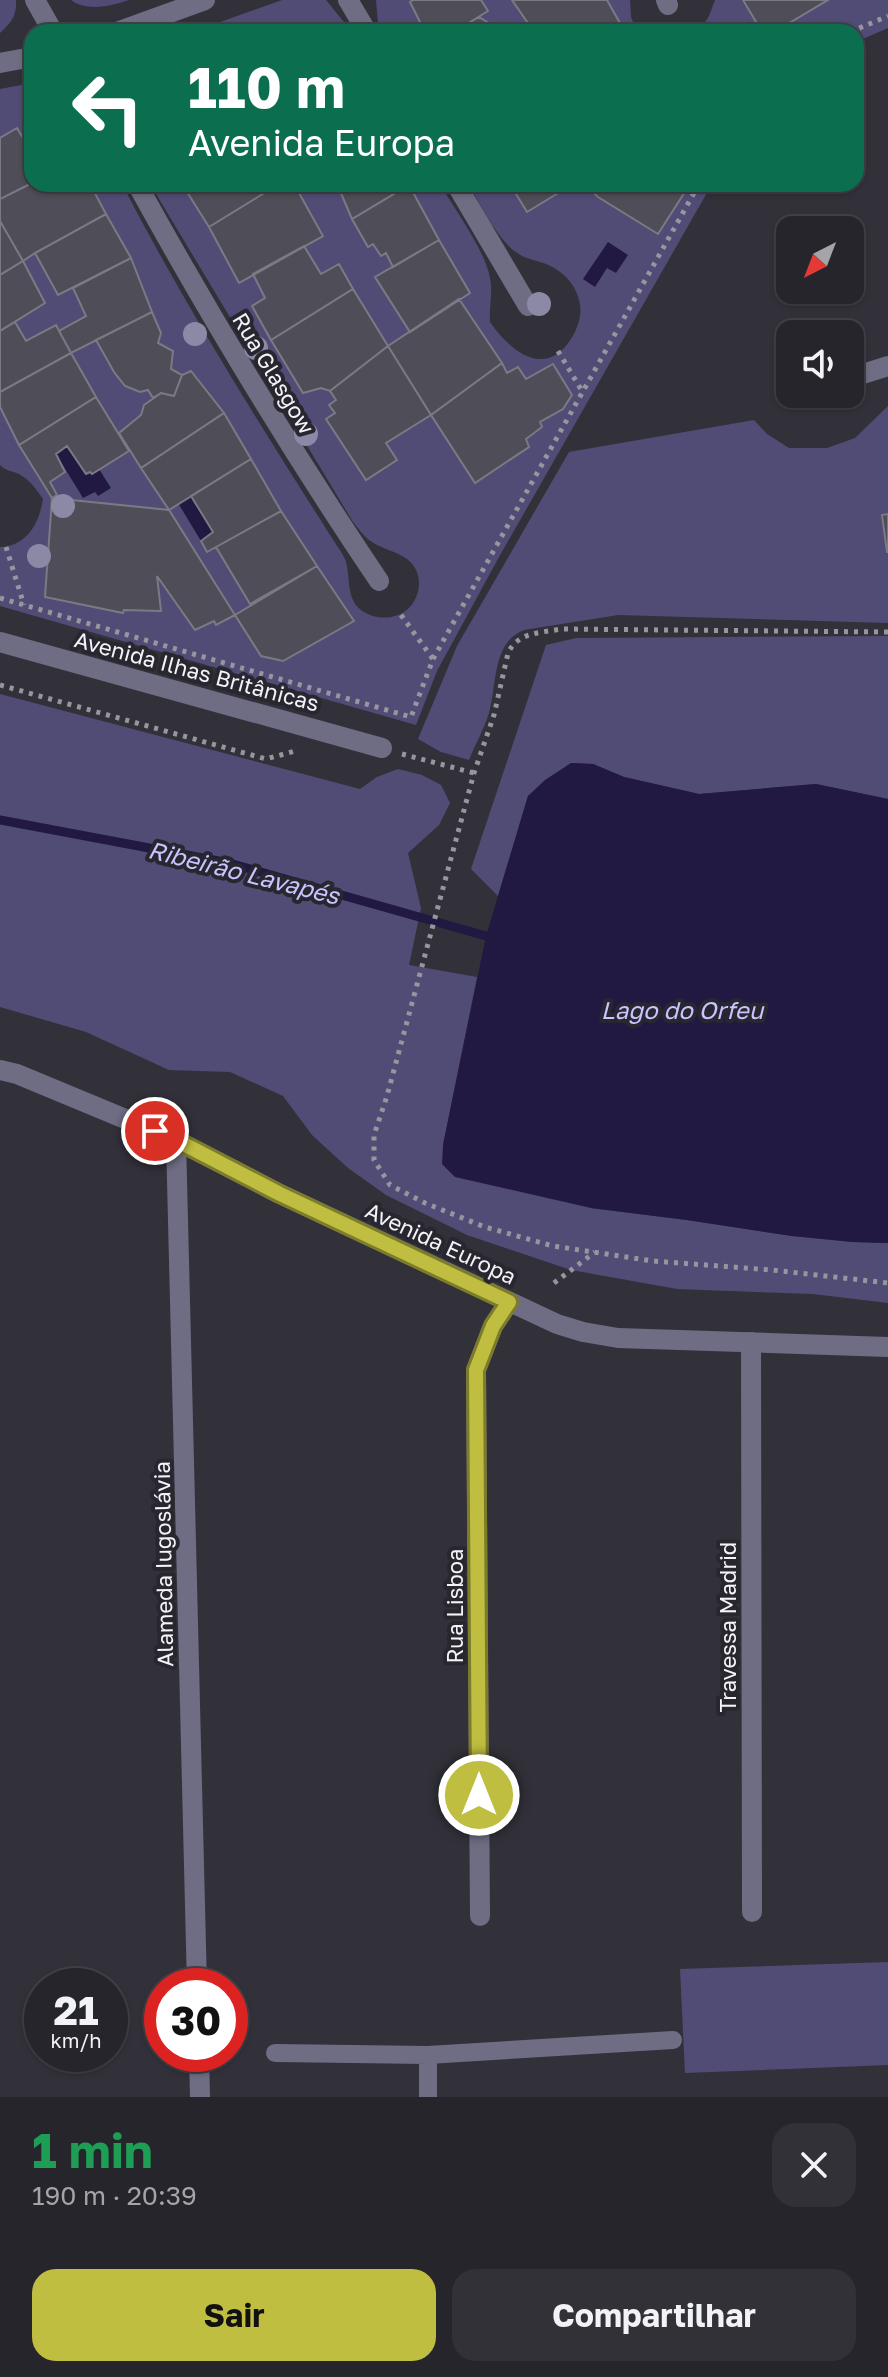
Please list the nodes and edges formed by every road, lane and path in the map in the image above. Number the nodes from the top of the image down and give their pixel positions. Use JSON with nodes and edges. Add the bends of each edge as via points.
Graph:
{"nodes":[{"id":1,"x":35,"y":0,"type":"edge"},
{"id":2,"x":205,"y":0,"type":"edge"},
{"id":3,"x":348,"y":0,"type":"edge"},
{"id":4,"x":888,"y":16,"type":"edge"},
{"id":5,"x":48,"y":24,"type":"edge"},
{"id":6,"x":139,"y":24,"type":"edge"},
{"id":7,"x":362,"y":24,"type":"edge"},
{"id":8,"x":864,"y":26,"type":"edge"},
{"id":9,"x":24,"y":58,"type":"edge"},
{"id":10,"x":0,"y":63,"type":"edge"},
{"id":11,"x":142,"y":192,"type":"edge"},
{"id":12,"x":461,"y":192,"type":"edge"},
{"id":13,"x":695,"y":192,"type":"edge"},
{"id":14,"x":528,"y":306,"type":"dead end"},
{"id":15,"x":558,"y":351,"type":"dead end"},
{"id":16,"x":888,"y":366,"type":"edge"},
{"id":17,"x":864,"y":374,"type":"edge"},
{"id":18,"x":583,"y":392,"type":"junction"},
{"id":19,"x":6,"y":547,"type":"dead end"},
{"id":20,"x":379,"y":581,"type":"dead end"},
{"id":21,"x":0,"y":598,"type":"edge"},
{"id":22,"x":24,"y":605,"type":"junction"},
{"id":23,"x":401,"y":615,"type":"dead end"},
{"id":24,"x":888,"y":632,"type":"edge"},
{"id":25,"x":0,"y":642,"type":"edge"},
{"id":26,"x":433,"y":659,"type":"junction"},
{"id":27,"x":0,"y":685,"type":"edge"},
{"id":28,"x":346,"y":737,"type":"junction"},
{"id":29,"x":382,"y":748,"type":"joint"},
{"id":30,"x":474,"y":773,"type":"junction"},
{"id":31,"x":0,"y":1070,"type":"edge"},
{"id":32,"x":176,"y":1140,"type":"junction"},
{"id":33,"x":595,"y":1252,"type":"junction"},
{"id":34,"x":554,"y":1283,"type":"dead end"},
{"id":35,"x":888,"y":1283,"type":"edge"},
{"id":36,"x":509,"y":1302,"type":"junction"},
{"id":37,"x":751,"y":1342,"type":"junction"},
{"id":38,"x":888,"y":1347,"type":"edge"},
{"id":39,"x":752,"y":1912,"type":"dead end"},
{"id":40,"x":480,"y":1916,"type":"dead end"},
{"id":41,"x":197,"y":1968,"type":"edge"},
{"id":42,"x":673,"y":2040,"type":"dead end"},
{"id":43,"x":275,"y":2053,"type":"dead end"},
{"id":44,"x":428,"y":2055,"type":"junction"},
{"id":45,"x":199,"y":2072,"type":"edge"},
{"id":46,"x":200,"y":2097,"type":"edge"},
{"id":47,"x":428,"y":2097,"type":"edge"}],
"edges":[{"from":1,"to":5,"type":"street"},
{"from":2,"to":6,"type":"street"},
{"from":3,"to":7,"type":"street"},
{"from":4,"to":8,"type":"path"},
{"from":9,"to":10,"type":"street"},
{"from":11,"to":20,"type":"street","name":"Rua Glasgow","via":[[249,382]]},
{"from":12,"to":14,"type":"street"},
{"from":13,"to":18,"type":"path"},
{"from":15,"to":18,"type":"path"},
{"from":16,"to":17,"type":"street"},
{"from":18,"to":26,"type":"path"},
{"from":19,"to":22,"type":"path"},
{"from":21,"to":22,"type":"path"},
{"from":22,"to":26,"type":"path","via":[[411,717]]},
{"from":23,"to":26,"type":"path"},
{"from":24,"to":30,"type":"path","via":[[561,629],[533,634],[519,639],[508,653]]},
{"from":25,"to":28,"type":"street","name":"Avenida Ilhas Britânicas"},
{"from":27,"to":28,"type":"path","via":[[266,759]]},
{"from":28,"to":29,"type":"street","name":"Avenida Ilhas Britânicas"},
{"from":29,"to":30,"type":"path"},
{"from":30,"to":33,"type":"path","via":[[374,1135],[374,1160],[390,1185],[425,1203],[485,1227]]},
{"from":31,"to":32,"type":"street","name":"Avenida Europa"},
{"from":32,"to":36,"type":"street","name":"Avenida Europa"},
{"from":32,"to":41,"type":"street","name":"Alameda Iugoslávia"},
{"from":33,"to":34,"type":"path"},
{"from":33,"to":35,"type":"path"},
{"from":36,"to":37,"type":"street","name":"Avenida Europa","via":[[557,1324],[618,1338]]},
{"from":36,"to":40,"type":"street","name":"Rua Lisboa","via":[[476,1370]]},
{"from":37,"to":38,"type":"street","name":"Avenida Europa"},
{"from":37,"to":39,"type":"street","name":"Travessa Madrid"},
{"from":42,"to":44,"type":"lane"},
{"from":43,"to":44,"type":"lane"},
{"from":44,"to":47,"type":"lane"},
{"from":45,"to":46,"type":"street"}]}
